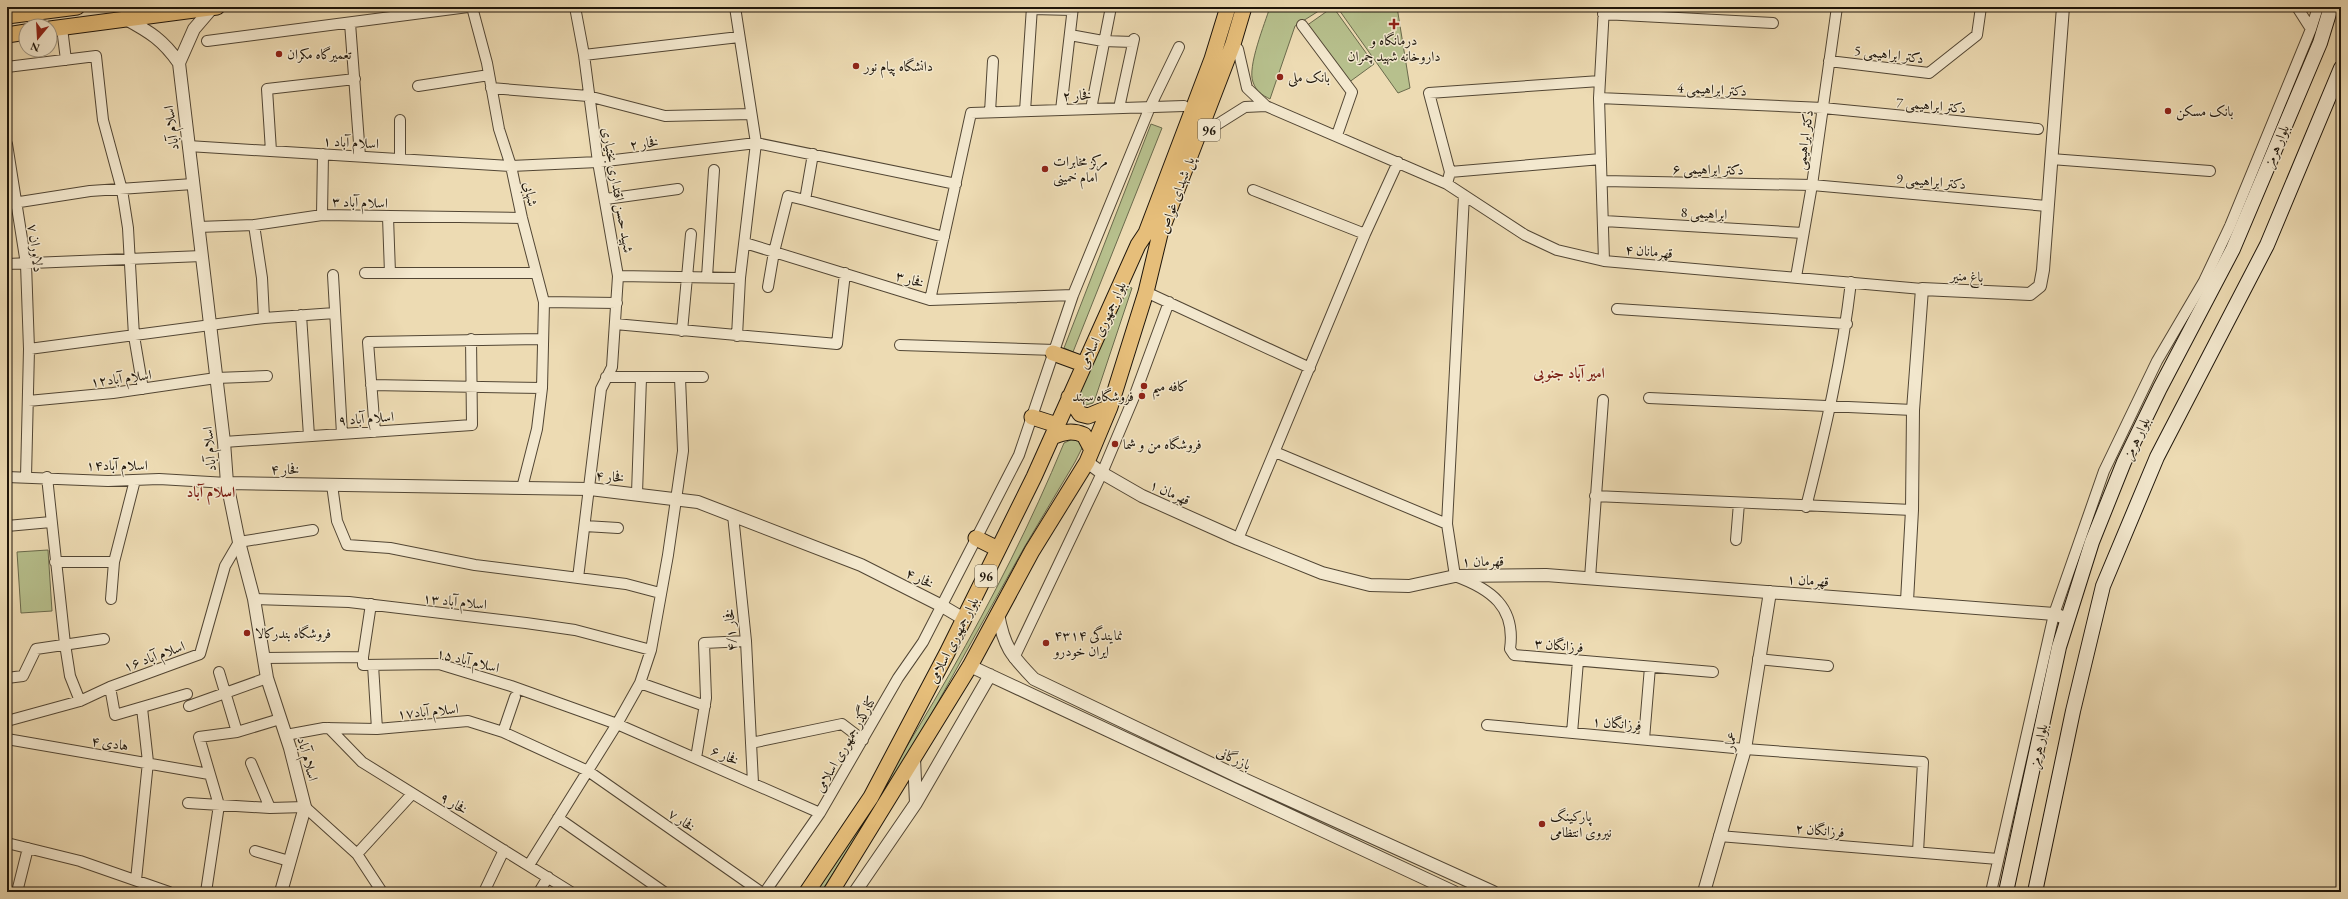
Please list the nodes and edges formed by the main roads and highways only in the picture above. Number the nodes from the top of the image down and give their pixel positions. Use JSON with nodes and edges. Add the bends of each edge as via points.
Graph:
{"nodes":[{"id":1,"x":77,"y":7,"type":"edge"},
{"id":2,"x":215,"y":7,"type":"edge"},
{"id":3,"x":1218,"y":7,"type":"edge"},
{"id":4,"x":1228,"y":7,"type":"edge"},
{"id":5,"x":1244,"y":7,"type":"edge"},
{"id":6,"x":1252,"y":7,"type":"edge"},
{"id":7,"x":2331,"y":7,"type":"edge"},
{"id":8,"x":7,"y":16,"type":"edge"},
{"id":9,"x":58,"y":28,"type":"edge"},
{"id":10,"x":18,"y":33,"type":"edge"},
{"id":11,"x":7,"y":35,"type":"edge"},
{"id":12,"x":2341,"y":68,"type":"edge"},
{"id":13,"x":1138,"y":245,"type":"junction"},
{"id":14,"x":1158,"y":248,"type":"junction"},
{"id":15,"x":1054,"y":352,"type":"road end"},
{"id":16,"x":1083,"y":364,"type":"junction"},
{"id":17,"x":1069,"y":397,"type":"junction"},
{"id":18,"x":1110,"y":407,"type":"junction"},
{"id":19,"x":1032,"y":417,"type":"road end"},
{"id":20,"x":1055,"y":431,"type":"junction"},
{"id":21,"x":1090,"y":456,"type":"junction"},
{"id":22,"x":976,"y":538,"type":"road end"},
{"id":23,"x":998,"y":550,"type":"junction"},
{"id":24,"x":807,"y":892,"type":"edge"},
{"id":25,"x":831,"y":892,"type":"edge"},
{"id":26,"x":2006,"y":892,"type":"edge"},
{"id":27,"x":2035,"y":892,"type":"edge"}],
"edges":[{"from":1,"to":8,"type":"main road"},
{"from":2,"to":9,"type":"main road"},
{"from":3,"to":13,"type":"main road","via":[[1208,42],[1143,216]]},
{"from":4,"to":13,"type":"main road","name":"پل شهدای غواص","number":"96","via":[[1212,59],[1146,233]]},
{"from":5,"to":14,"type":"main road","name":"پل شهدای غواص","via":[[1230,51],[1160,234]]},
{"from":6,"to":14,"type":"main road","number":"96","via":[[1210,129],[1169,235]]},
{"from":7,"to":26,"type":"main road","name":"بلوار هرمز","via":[[2320,43],[2233,249],[2124,462],[2092,542],[2059,647]]},
{"from":10,"to":11,"type":"main road"},
{"from":12,"to":27,"type":"main road","name":"بلوار هرمز","via":[[2267,245],[2157,457],[2103,586],[2073,711]]},
{"from":13,"to":16,"type":"main road","name":"بلوار جمهوری اسلامی","number":"96"},
{"from":14,"to":18,"type":"main road","name":"بلوار جمهوری اسلامی","number":"96"},
{"from":15,"to":16,"type":"main road"},
{"from":16,"to":17,"type":"main road","name":"بلوار جمهوری اسلامی","number":"96"},
{"from":17,"to":18,"type":"main road","via":[[1080,414],[1088,416]]},
{"from":17,"to":20,"type":"main road","name":"بلوار جمهوری اسلامی","number":"96"},
{"from":18,"to":21,"type":"main road","name":"بلوار جمهوری اسلامی","number":"96"},
{"from":19,"to":20,"type":"main road"},
{"from":20,"to":21,"type":"main road","via":[[1075,431],[1084,435]]},
{"from":20,"to":23,"type":"main road","name":"بلوار جمهوری اسلامی","number":"96"},
{"from":21,"to":25,"type":"main road","name":"بلوار جمهوری اسلامی","number":"96","via":[[1032,551],[970,666]]},
{"from":22,"to":23,"type":"main road"},
{"from":23,"to":24,"type":"main road","name":"بلوار جمهوری اسلامی","number":"96","via":[[871,796]]}]}
